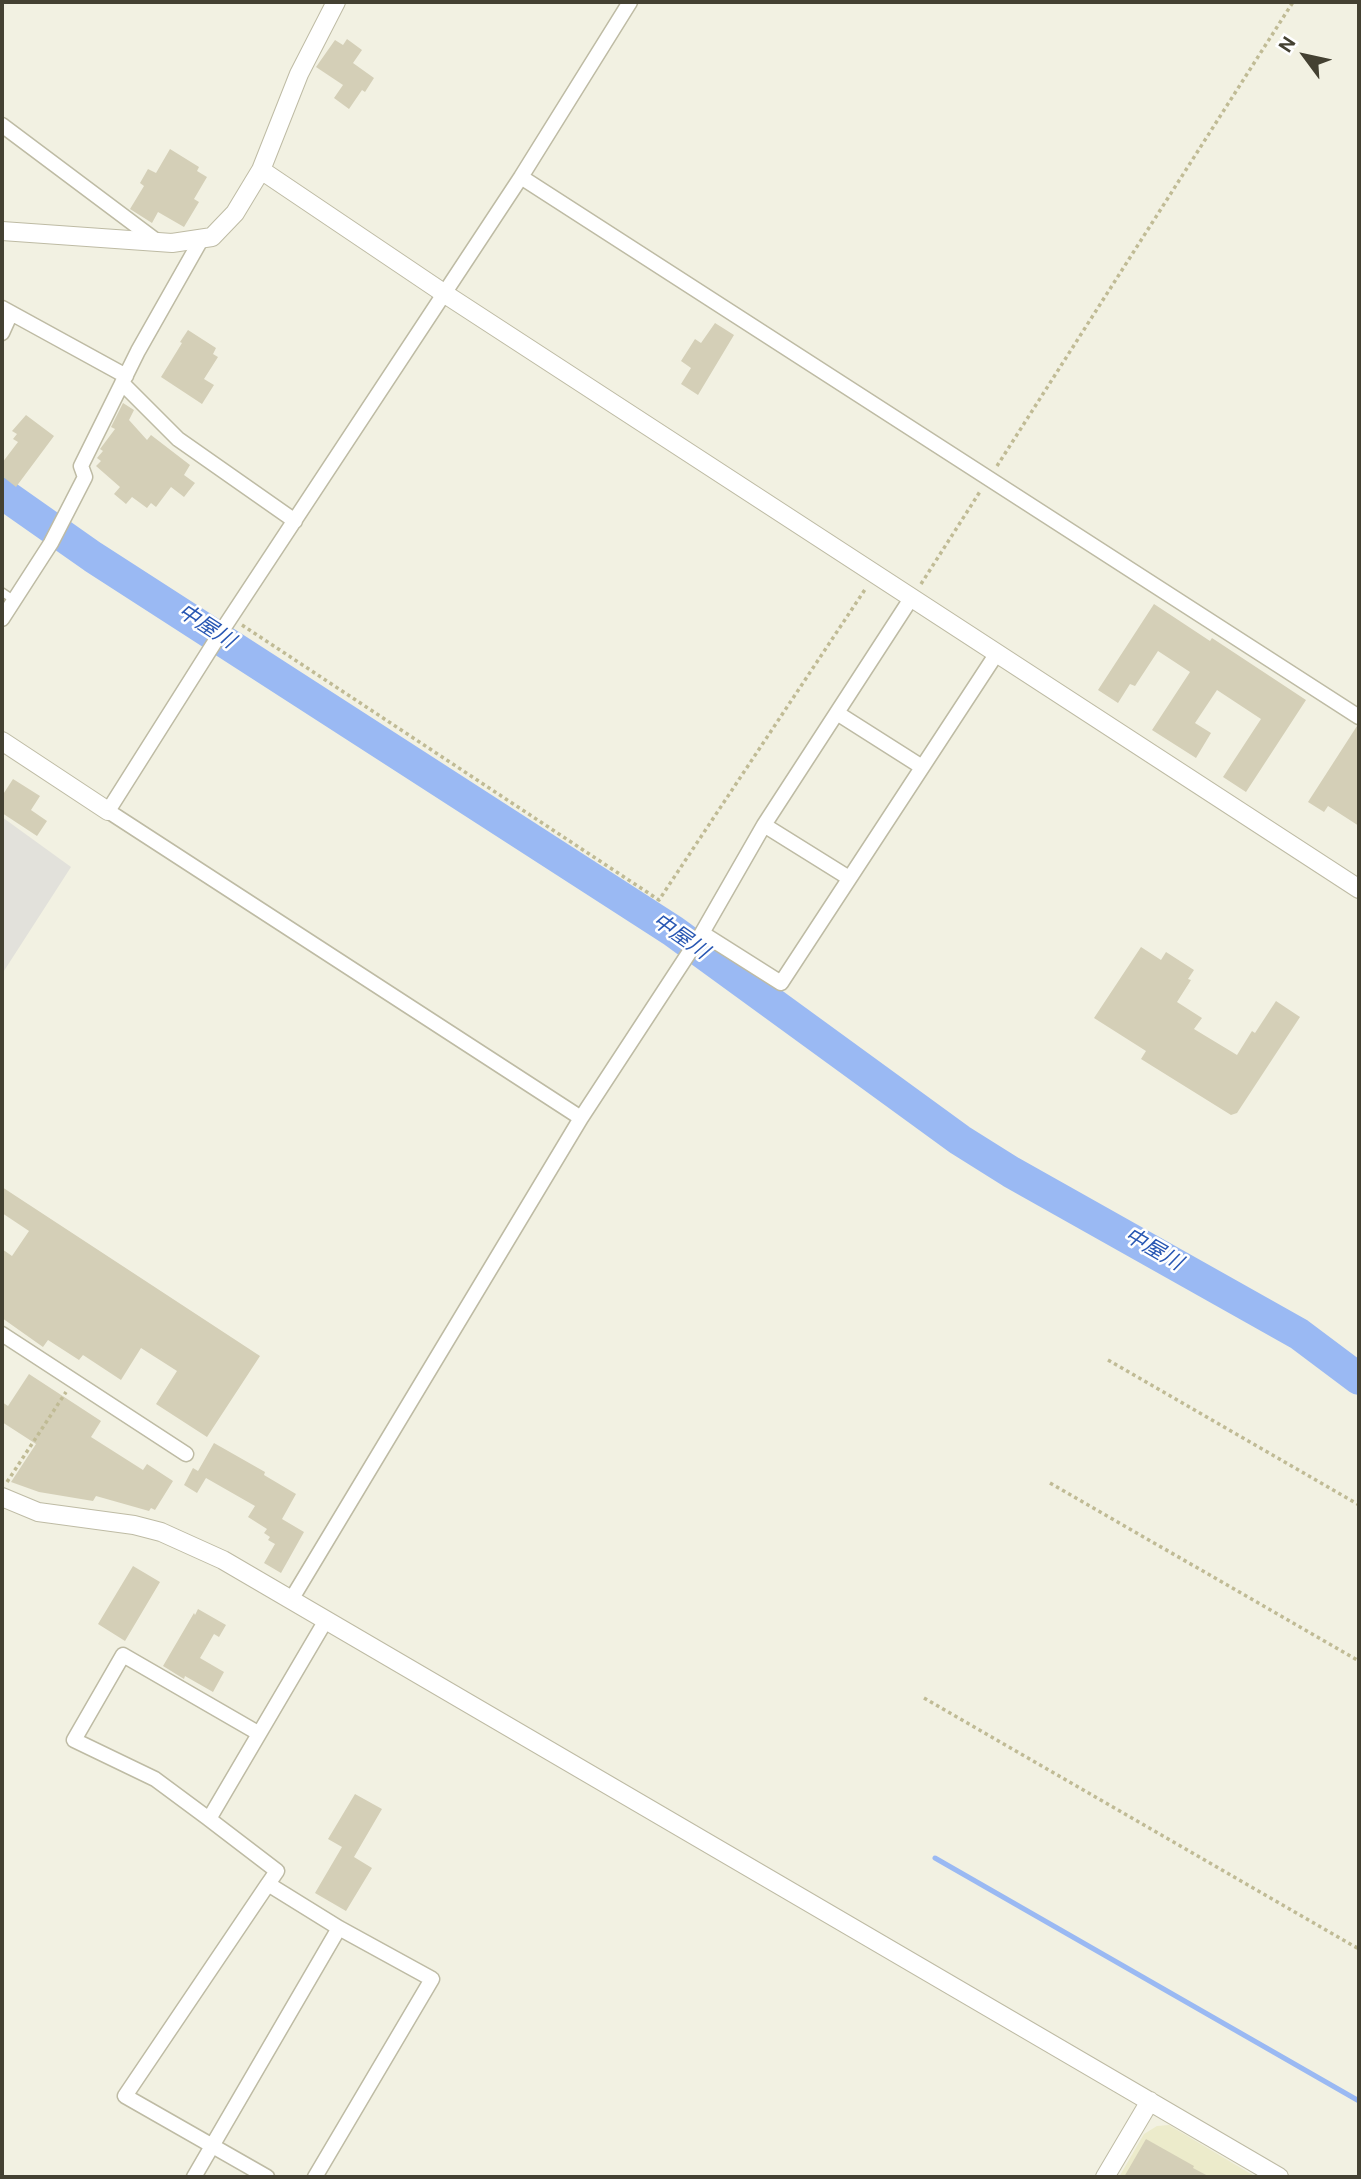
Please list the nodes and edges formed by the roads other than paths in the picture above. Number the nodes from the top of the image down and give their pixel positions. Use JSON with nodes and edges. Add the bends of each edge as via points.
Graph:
{"nodes":[{"id":1,"x":336,"y":2,"type":"edge"},
{"id":2,"x":627,"y":3,"type":"edge"},
{"id":3,"x":2,"y":125,"type":"edge"},
{"id":4,"x":261,"y":170,"type":"junction"},
{"id":5,"x":521,"y":177,"type":"junction"},
{"id":6,"x":2,"y":231,"type":"edge"},
{"id":7,"x":202,"y":238,"type":"junction"},
{"id":8,"x":158,"y":242,"type":"junction"},
{"id":9,"x":444,"y":294,"type":"junction"},
{"id":10,"x":6,"y":310,"type":"edge"},
{"id":11,"x":2,"y":333,"type":"edge"},
{"id":12,"x":124,"y":379,"type":"junction"},
{"id":13,"x":295,"y":521,"type":"junction"},
{"id":14,"x":8,"y":596,"type":"edge"},
{"id":15,"x":912,"y":597,"type":"junction"},
{"id":16,"x":2,"y":619,"type":"edge"},
{"id":17,"x":997,"y":653,"type":"junction"},
{"id":18,"x":837,"y":713,"type":"junction"},
{"id":19,"x":1359,"y":717,"type":"edge"},
{"id":20,"x":2,"y":741,"type":"edge"},
{"id":21,"x":922,"y":767,"type":"junction"},
{"id":22,"x":108,"y":811,"type":"junction"},
{"id":23,"x":764,"y":825,"type":"junction"},
{"id":24,"x":849,"y":878,"type":"junction"},
{"id":25,"x":1359,"y":889,"type":"edge"},
{"id":26,"x":700,"y":936,"type":"junction"},
{"id":27,"x":581,"y":1118,"type":"junction"},
{"id":28,"x":2,"y":1334,"type":"edge"},
{"id":29,"x":186,"y":1454,"type":"dead end"},
{"id":30,"x":2,"y":1497,"type":"edge"},
{"id":31,"x":290,"y":1600,"type":"junction"},
{"id":32,"x":326,"y":1620,"type":"junction"},
{"id":33,"x":258,"y":1733,"type":"junction"},
{"id":34,"x":209,"y":1819,"type":"junction"},
{"id":35,"x":268,"y":1884,"type":"junction"},
{"id":36,"x":339,"y":1928,"type":"junction"},
{"id":37,"x":1150,"y":2101,"type":"junction"},
{"id":38,"x":212,"y":2147,"type":"junction"},
{"id":39,"x":194,"y":2177,"type":"edge"},
{"id":40,"x":267,"y":2177,"type":"edge"},
{"id":41,"x":315,"y":2177,"type":"edge"},
{"id":42,"x":1105,"y":2177,"type":"edge"},
{"id":43,"x":1279,"y":2177,"type":"edge"}],
"edges":[{"from":1,"to":4,"type":"street","via":[[299,74]]},
{"from":2,"to":5,"type":"street"},
{"from":3,"to":8,"type":"street"},
{"from":4,"to":7,"type":"street","via":[[235,213],[212,237]]},
{"from":4,"to":9,"type":"street"},
{"from":5,"to":9,"type":"street"},
{"from":5,"to":19,"type":"street"},
{"from":6,"to":8,"type":"street"},
{"from":7,"to":8,"type":"street"},
{"from":7,"to":12,"type":"street"},
{"from":9,"to":13,"type":"street"},
{"from":9,"to":15,"type":"street"},
{"from":10,"to":11,"type":"street"},
{"from":10,"to":12,"type":"street"},
{"from":12,"to":13,"type":"street","via":[[178,439]]},
{"from":12,"to":14,"type":"street","via":[[80,466],[85,477],[51,543]]},
{"from":13,"to":22,"type":"street"},
{"from":14,"to":16,"type":"street"},
{"from":15,"to":17,"type":"street"},
{"from":15,"to":18,"type":"street"},
{"from":17,"to":21,"type":"street"},
{"from":17,"to":25,"type":"street"},
{"from":18,"to":21,"type":"street"},
{"from":18,"to":23,"type":"street"},
{"from":20,"to":22,"type":"street"},
{"from":21,"to":24,"type":"street"},
{"from":22,"to":27,"type":"street"},
{"from":23,"to":24,"type":"street"},
{"from":23,"to":26,"type":"street"},
{"from":24,"to":26,"type":"street","via":[[781,983]]},
{"from":26,"to":27,"type":"street"},
{"from":27,"to":31,"type":"street"},
{"from":28,"to":29,"type":"street"},
{"from":30,"to":31,"type":"street","via":[[38,1512],[161,1532],[223,1560]]},
{"from":31,"to":32,"type":"street"},
{"from":32,"to":33,"type":"street"},
{"from":32,"to":37,"type":"street"},
{"from":33,"to":34,"type":"street"},
{"from":33,"to":34,"type":"street","via":[[123,1654],[74,1740],[155,1779]]},
{"from":34,"to":35,"type":"street","via":[[277,1871]]},
{"from":35,"to":36,"type":"street"},
{"from":35,"to":38,"type":"street","via":[[125,2096]]},
{"from":36,"to":38,"type":"street"},
{"from":36,"to":41,"type":"street","via":[[432,1979]]},
{"from":37,"to":42,"type":"street"},
{"from":37,"to":43,"type":"street"},
{"from":38,"to":39,"type":"street"},
{"from":38,"to":40,"type":"street"}]}
